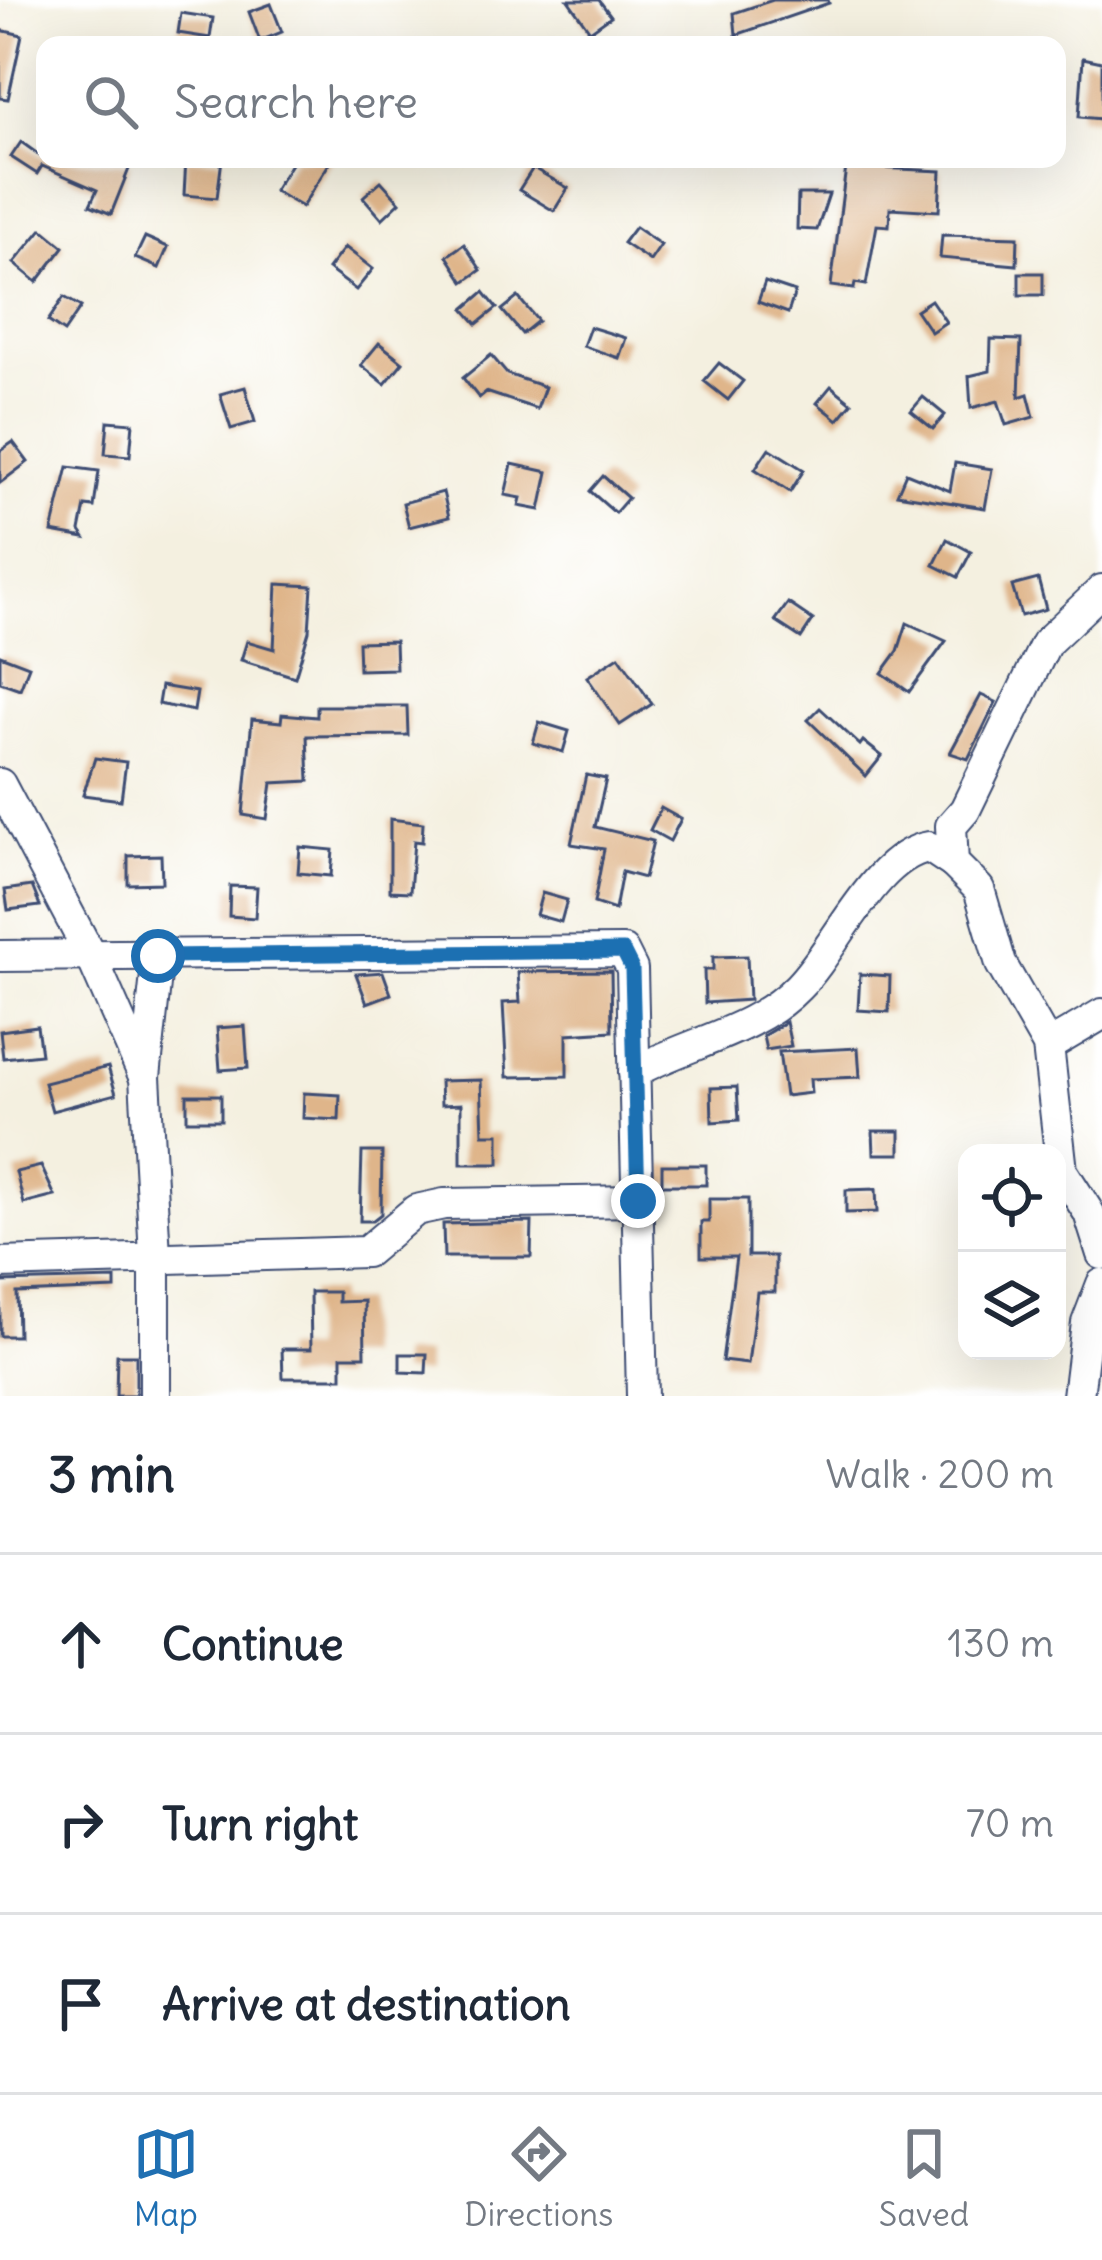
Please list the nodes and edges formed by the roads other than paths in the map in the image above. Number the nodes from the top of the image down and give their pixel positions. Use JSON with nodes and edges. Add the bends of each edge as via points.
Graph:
{"nodes":[{"id":1,"x":1102,"y":590,"type":"edge"},
{"id":2,"x":0,"y":784,"type":"edge"},
{"id":3,"x":953,"y":863,"type":"junction"},
{"id":4,"x":0,"y":956,"type":"edge"},
{"id":5,"x":158,"y":956,"type":"junction"},
{"id":6,"x":92,"y":958,"type":"junction"},
{"id":7,"x":1102,"y":1014,"type":"edge"},
{"id":8,"x":1048,"y":1046,"type":"junction"},
{"id":9,"x":634,"y":1072,"type":"junction"},
{"id":10,"x":145,"y":1077,"type":"junction"},
{"id":11,"x":1089,"y":1192,"type":"edge"},
{"id":12,"x":638,"y":1201,"type":"junction"},
{"id":13,"x":1102,"y":1254,"type":"edge"},
{"id":14,"x":154,"y":1255,"type":"junction"},
{"id":15,"x":0,"y":1263,"type":"edge"},
{"id":16,"x":1102,"y":1284,"type":"edge"},
{"id":17,"x":154,"y":1396,"type":"edge"},
{"id":18,"x":642,"y":1396,"type":"edge"},
{"id":19,"x":1078,"y":1396,"type":"edge"}],
"edges":[{"from":1,"to":3,"type":"street","via":[[1046,643],[965,811],[950,826]]},
{"from":2,"to":6,"type":"street"},
{"from":3,"to":8,"type":"street","via":[[979,889],[1001,964]]},
{"from":3,"to":9,"type":"street","via":[[929,847],[910,850],[886,870],[799,987],[767,1014]]},
{"from":4,"to":6,"type":"street"},
{"from":5,"to":6,"type":"street"},
{"from":5,"to":9,"type":"street","via":[[623,951],[632,969]]},
{"from":5,"to":10,"type":"street"},
{"from":6,"to":10,"type":"street"},
{"from":7,"to":8,"type":"street"},
{"from":8,"to":11,"type":"street","via":[[1062,1171]]},
{"from":9,"to":12,"type":"street"},
{"from":10,"to":14,"type":"street"},
{"from":11,"to":13,"type":"street"},
{"from":12,"to":14,"type":"street","via":[[444,1204],[416,1210],[366,1252]]},
{"from":12,"to":18,"type":"street"},
{"from":14,"to":15,"type":"street"},
{"from":14,"to":17,"type":"street"},
{"from":16,"to":19,"type":"street","via":[[1087,1323]]}]}
